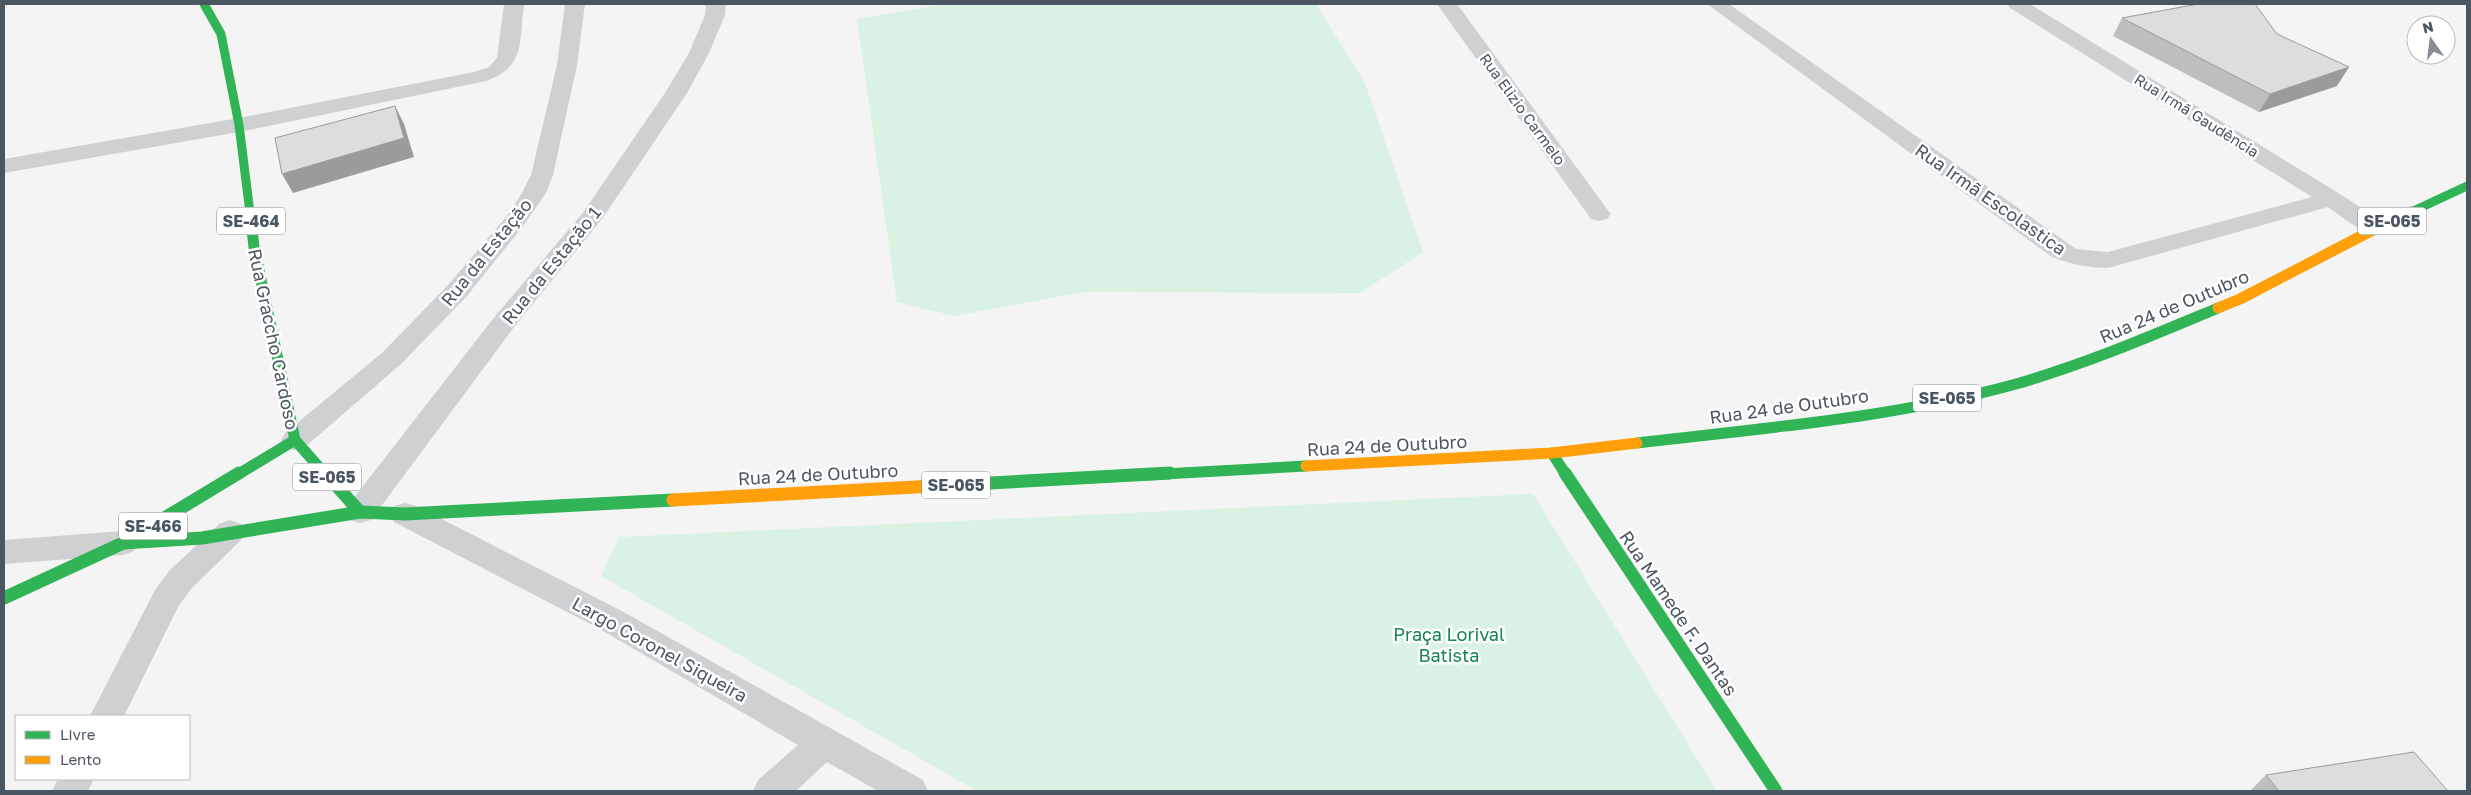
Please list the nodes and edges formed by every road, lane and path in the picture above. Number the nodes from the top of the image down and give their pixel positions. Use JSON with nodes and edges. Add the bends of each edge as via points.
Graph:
{"nodes":[{"id":1,"x":204,"y":4,"type":"edge"},
{"id":2,"x":514,"y":4,"type":"edge"},
{"id":3,"x":575,"y":4,"type":"edge"},
{"id":4,"x":716,"y":4,"type":"edge"},
{"id":5,"x":1447,"y":4,"type":"edge"},
{"id":6,"x":1717,"y":4,"type":"edge"},
{"id":7,"x":2017,"y":4,"type":"edge"},
{"id":8,"x":239,"y":125,"type":"junction"},
{"id":9,"x":4,"y":166,"type":"edge"},
{"id":10,"x":2467,"y":186,"type":"edge"},
{"id":11,"x":2332,"y":199,"type":"junction"},
{"id":12,"x":1599,"y":214,"type":"dead end"},
{"id":13,"x":2377,"y":228,"type":"junction"},
{"id":14,"x":294,"y":440,"type":"junction"},
{"id":15,"x":1552,"y":453,"type":"junction"},
{"id":16,"x":360,"y":512,"type":"junction"},
{"id":17,"x":405,"y":514,"type":"junction"},
{"id":18,"x":230,"y":532,"type":"junction"},
{"id":19,"x":123,"y":543,"type":"junction"},
{"id":20,"x":4,"y":552,"type":"edge"},
{"id":21,"x":4,"y":598,"type":"edge"},
{"id":22,"x":108,"y":715,"type":"edge"},
{"id":23,"x":825,"y":742,"type":"junction"},
{"id":24,"x":771,"y":791,"type":"edge"},
{"id":25,"x":910,"y":791,"type":"edge"},
{"id":26,"x":1776,"y":791,"type":"edge"}],
"edges":[{"from":1,"to":8,"type":"main road","name":"Rua Graccho Cardoso","number":"SE-464","via":[[221,34]]},
{"from":2,"to":8,"type":"street","via":[[507,60],[496,71]]},
{"from":3,"to":14,"type":"street","name":"Rua da Estação","via":[[567,65],[542,175],[534,193],[457,291],[392,358]]},
{"from":4,"to":16,"type":"street","name":"Rua da Estação 1","via":[[700,53],[590,219],[505,321]]},
{"from":5,"to":12,"type":"street","name":"Rua Elizio Carmelo"},
{"from":6,"to":11,"type":"street","name":"Rua Irmã Escolastica","via":[[2061,252],[2077,258],[2108,260]]},
{"from":7,"to":11,"type":"street","name":"Rua Irmã Gaudência"},
{"from":8,"to":9,"type":"street"},
{"from":8,"to":14,"type":"main road","name":"Rua Graccho Cardoso","number":"SE-464","via":[[254,247]]},
{"from":10,"to":13,"type":"main road","name":"Rua 24 de Outubro","number":"SE-065"},
{"from":11,"to":13,"type":"street","name":"Rua Irmã Gaudência"},
{"from":13,"to":15,"type":"main road","name":"Rua 24 de Outubro","number":"SE-065","via":[[2240,299],[2067,369],[1971,394],[1845,418]]},
{"from":14,"to":16,"type":"main road","number":"SE-065"},
{"from":14,"to":19,"type":"main road","number":"SE-466"},
{"from":15,"to":17,"type":"main road","name":"Rua 24 de Outubro","number":"SE-065"},
{"from":15,"to":26,"type":"main road","name":"Rua Mamede F. Dantas"},
{"from":16,"to":17,"type":"main road","name":"Rua 24 de Outubro","number":"SE-065"},
{"from":16,"to":18,"type":"main road","name":"Rua 24 de Outubro"},
{"from":17,"to":23,"type":"street","name":"Largo Coronel Siqueira","via":[[610,619]]},
{"from":18,"to":19,"type":"main road","name":"Rua 24 de Outubro","via":[[202,538]]},
{"from":18,"to":22,"type":"street","via":[[180,580],[166,599]]},
{"from":19,"to":20,"type":"street"},
{"from":19,"to":21,"type":"main road","number":"SE-466"},
{"from":23,"to":24,"type":"street"},
{"from":23,"to":25,"type":"street","name":"Largo Coronel Siqueira"}]}
